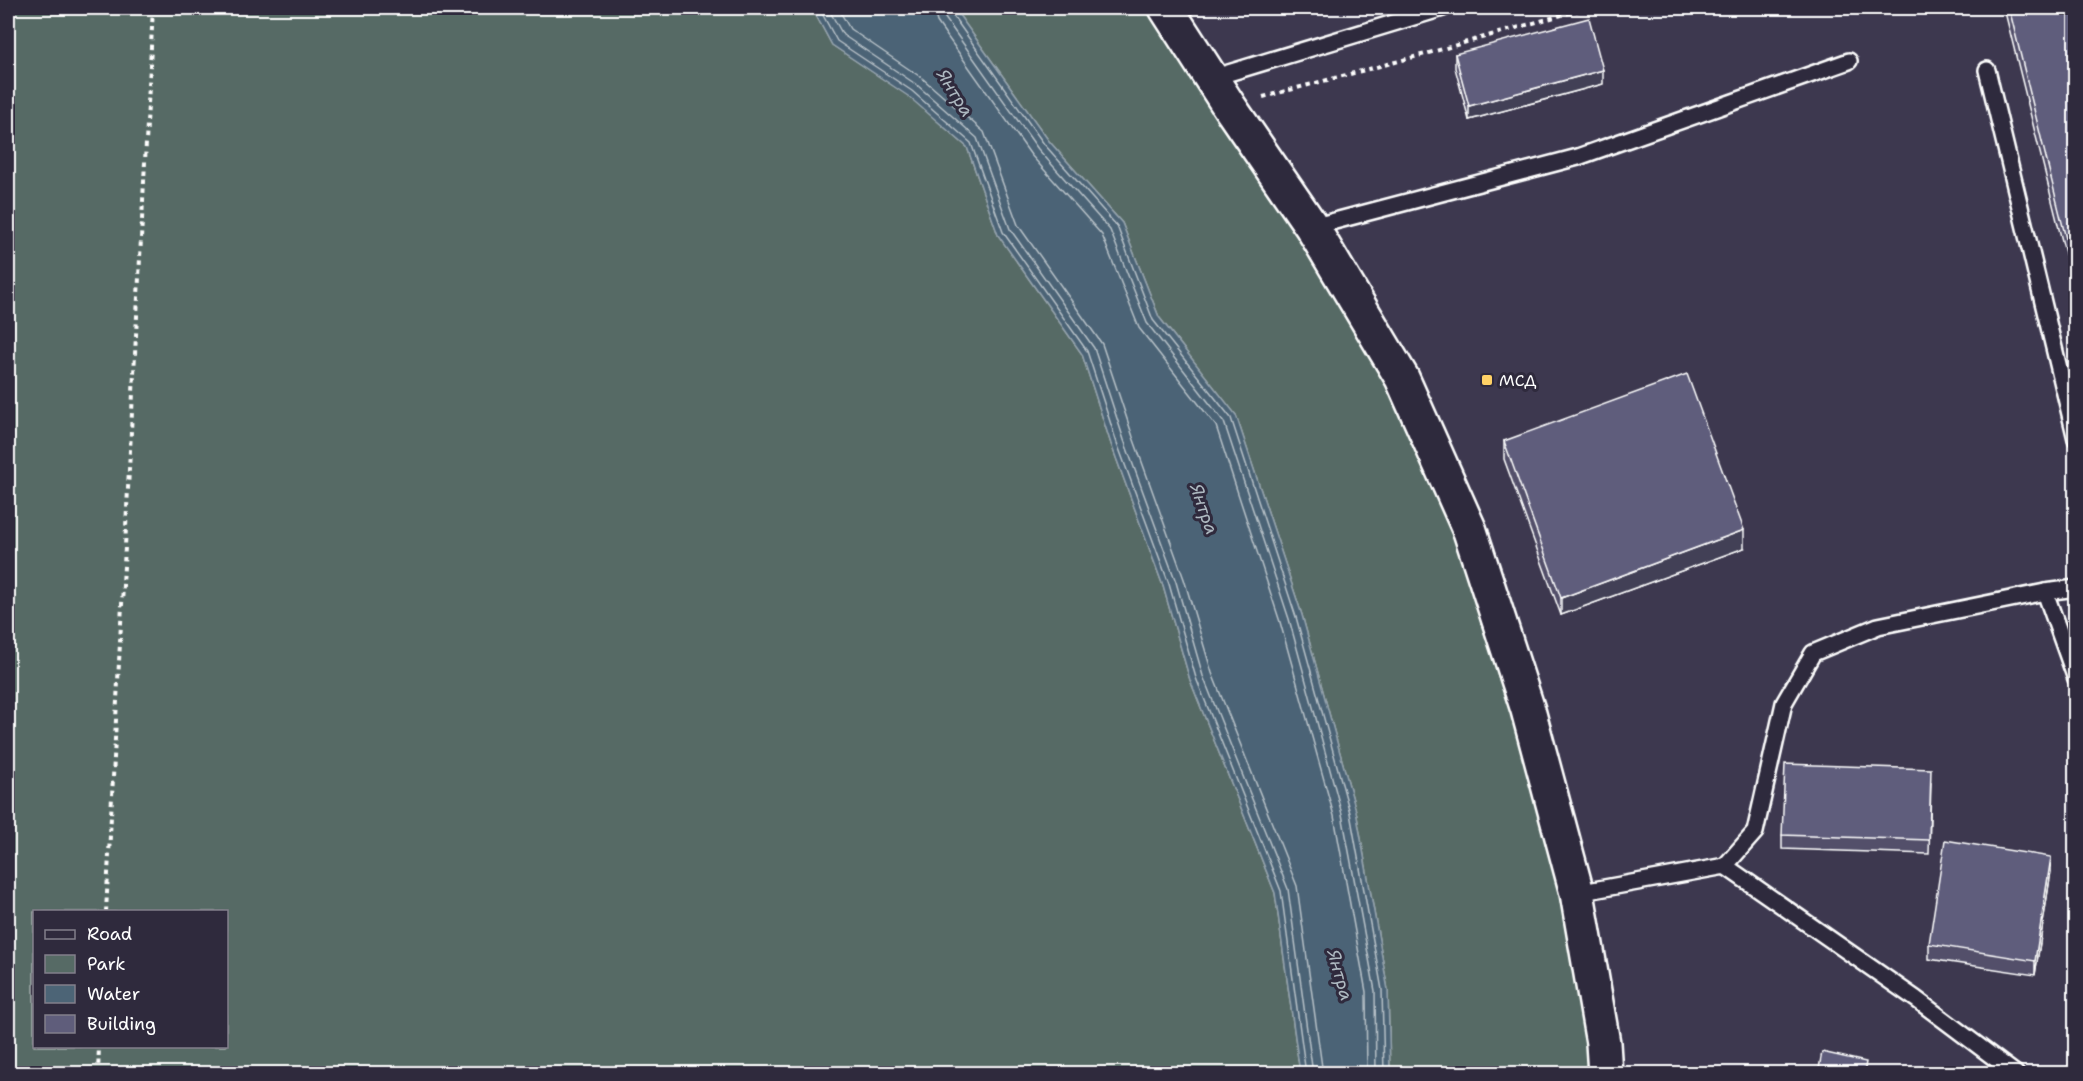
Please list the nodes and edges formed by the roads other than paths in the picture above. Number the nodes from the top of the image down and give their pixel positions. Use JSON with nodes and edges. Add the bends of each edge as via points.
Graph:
{"nodes":[{"id":1,"x":1166,"y":8,"type":"edge"},
{"id":2,"x":1443,"y":8,"type":"edge"},
{"id":3,"x":1849,"y":61,"type":"dead end"},
{"id":4,"x":1987,"y":70,"type":"dead end"},
{"id":5,"x":1212,"y":78,"type":"junction"},
{"id":6,"x":1312,"y":227,"type":"junction"},
{"id":7,"x":2076,"y":439,"type":"edge"},
{"id":8,"x":2076,"y":588,"type":"edge"},
{"id":9,"x":2045,"y":592,"type":"junction"},
{"id":10,"x":2076,"y":679,"type":"edge"},
{"id":11,"x":1725,"y":866,"type":"junction"},
{"id":12,"x":1577,"y":893,"type":"junction"},
{"id":13,"x":1605,"y":1074,"type":"edge"},
{"id":14,"x":2016,"y":1074,"type":"edge"}],
"edges":[{"from":1,"to":5,"type":"main road"},
{"from":2,"to":5,"type":"lane"},
{"from":3,"to":6,"type":"lane","via":[[1578,157]]},
{"from":4,"to":7,"type":"lane"},
{"from":5,"to":6,"type":"main road"},
{"from":6,"to":12,"type":"main road","via":[[1402,378],[1470,531],[1528,710]]},
{"from":8,"to":9,"type":"lane"},
{"from":9,"to":10,"type":"lane"},
{"from":9,"to":11,"type":"lane","via":[[1878,626],[1813,653],[1785,703],[1755,832]]},
{"from":11,"to":12,"type":"lane"},
{"from":11,"to":14,"type":"lane"},
{"from":12,"to":13,"type":"main road"}]}
